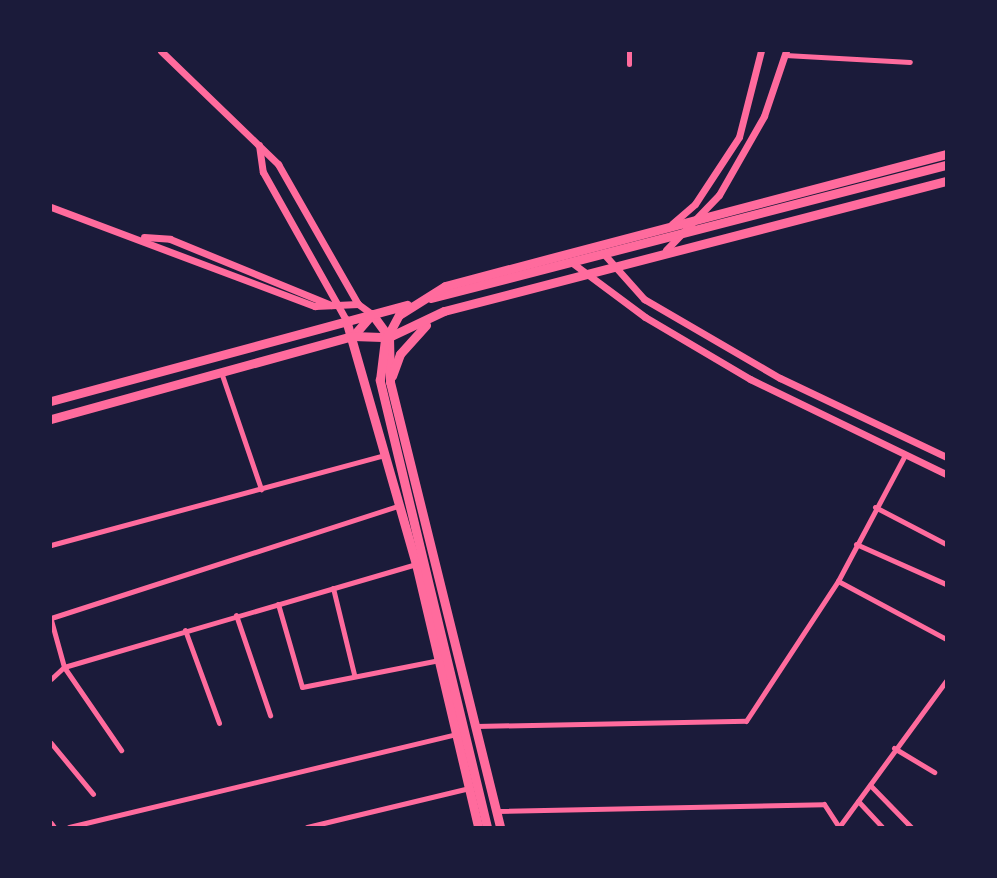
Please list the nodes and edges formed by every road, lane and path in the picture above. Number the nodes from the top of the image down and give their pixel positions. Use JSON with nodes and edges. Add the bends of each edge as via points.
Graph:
{"nodes":[{"id":1,"x":161,"y":51,"type":"edge"},
{"id":2,"x":629,"y":51,"type":"edge"},
{"id":3,"x":761,"y":51,"type":"edge"},
{"id":4,"x":785,"y":53,"type":"edge"},
{"id":5,"x":910,"y":61,"type":"dead end"},
{"id":6,"x":629,"y":64,"type":"dead end"},
{"id":7,"x":259,"y":145,"type":"junction"},
{"id":8,"x":946,"y":154,"type":"edge"},
{"id":9,"x":946,"y":165,"type":"edge"},
{"id":10,"x":946,"y":181,"type":"edge"},
{"id":11,"x":51,"y":207,"type":"edge"},
{"id":12,"x":672,"y":224,"type":"junction"},
{"id":13,"x":684,"y":232,"type":"junction"},
{"id":14,"x":666,"y":250,"type":"junction"},
{"id":15,"x":603,"y":253,"type":"junction"},
{"id":16,"x":571,"y":262,"type":"junction"},
{"id":17,"x":610,"y":266,"type":"junction"},
{"id":18,"x":581,"y":275,"type":"junction"},
{"id":19,"x":358,"y":304,"type":"junction"},
{"id":20,"x":341,"y":306,"type":"junction"},
{"id":21,"x":444,"y":312,"type":"junction"},
{"id":22,"x":372,"y":314,"type":"junction"},
{"id":23,"x":346,"y":320,"type":"junction"},
{"id":24,"x":363,"y":325,"type":"junction"},
{"id":25,"x":353,"y":336,"type":"junction"},
{"id":26,"x":389,"y":338,"type":"junction"},
{"id":27,"x":200,"y":361,"type":"junction"},
{"id":28,"x":221,"y":372,"type":"junction"},
{"id":29,"x":202,"y":376,"type":"junction"},
{"id":30,"x":390,"y":382,"type":"junction"},
{"id":31,"x":51,"y":401,"type":"edge"},
{"id":32,"x":851,"y":412,"type":"junction"},
{"id":33,"x":51,"y":419,"type":"edge"},
{"id":34,"x":845,"y":426,"type":"junction"},
{"id":35,"x":385,"y":454,"type":"junction"},
{"id":36,"x":905,"y":455,"type":"junction"},
{"id":37,"x":946,"y":457,"type":"edge"},
{"id":38,"x":946,"y":474,"type":"edge"},
{"id":39,"x":261,"y":489,"type":"junction"},
{"id":40,"x":400,"y":505,"type":"junction"},
{"id":41,"x":875,"y":507,"type":"junction"},
{"id":42,"x":856,"y":544,"type":"junction"},
{"id":43,"x":946,"y":544,"type":"edge"},
{"id":44,"x":51,"y":545,"type":"edge"},
{"id":45,"x":416,"y":564,"type":"junction"},
{"id":46,"x":838,"y":580,"type":"junction"},
{"id":47,"x":946,"y":584,"type":"edge"},
{"id":48,"x":333,"y":588,"type":"junction"},
{"id":49,"x":278,"y":604,"type":"junction"},
{"id":50,"x":236,"y":615,"type":"junction"},
{"id":51,"x":51,"y":619,"type":"edge"},
{"id":52,"x":185,"y":630,"type":"junction"},
{"id":53,"x":946,"y":639,"type":"edge"},
{"id":54,"x":439,"y":660,"type":"junction"},
{"id":55,"x":64,"y":667,"type":"junction"},
{"id":56,"x":354,"y":674,"type":"junction"},
{"id":57,"x":51,"y":679,"type":"edge"},
{"id":58,"x":946,"y":681,"type":"edge"},
{"id":59,"x":940,"y":688,"type":"junction"},
{"id":60,"x":946,"y":693,"type":"edge"},
{"id":61,"x":270,"y":715,"type":"dead end"},
{"id":62,"x":219,"y":723,"type":"dead end"},
{"id":63,"x":476,"y":726,"type":"junction"},
{"id":64,"x":456,"y":734,"type":"junction"},
{"id":65,"x":51,"y":743,"type":"edge"},
{"id":66,"x":894,"y":748,"type":"junction"},
{"id":67,"x":121,"y":750,"type":"dead end"},
{"id":68,"x":934,"y":772,"type":"dead end"},
{"id":69,"x":870,"y":785,"type":"junction"},
{"id":70,"x":469,"y":788,"type":"junction"},
{"id":71,"x":93,"y":794,"type":"dead end"},
{"id":72,"x":858,"y":801,"type":"junction"},
{"id":73,"x":497,"y":811,"type":"junction"},
{"id":74,"x":51,"y":823,"type":"edge"},
{"id":75,"x":54,"y":827,"type":"edge"},
{"id":76,"x":69,"y":827,"type":"edge"},
{"id":77,"x":307,"y":827,"type":"edge"},
{"id":78,"x":478,"y":827,"type":"edge"},
{"id":79,"x":487,"y":827,"type":"edge"},
{"id":80,"x":500,"y":827,"type":"edge"},
{"id":81,"x":882,"y":827,"type":"edge"},
{"id":82,"x":911,"y":827,"type":"edge"}],
"edges":[{"from":1,"to":7,"type":"street"},
{"from":2,"to":6,"type":"street"},
{"from":3,"to":12,"type":"street","via":[[739,138],[695,204]]},
{"from":4,"to":5,"type":"street"},
{"from":4,"to":13,"type":"street","via":[[764,116],[719,195]]},
{"from":7,"to":19,"type":"street","via":[[278,164]]},
{"from":7,"to":20,"type":"street","via":[[263,172]]},
{"from":8,"to":12,"type":"main road"},
{"from":9,"to":13,"type":"main road"},
{"from":10,"to":14,"type":"main road"},
{"from":11,"to":20,"type":"street","via":[[315,306]]},
{"from":12,"to":79,"type":"main road","via":[[445,286],[399,315],[385,341],[384,401]]},
{"from":13,"to":14,"type":"street"},
{"from":13,"to":15,"type":"main road"},
{"from":14,"to":17,"type":"main road"},
{"from":15,"to":16,"type":"main road"},
{"from":15,"to":17,"type":"street"},
{"from":16,"to":18,"type":"street"},
{"from":16,"to":22,"type":"main road"},
{"from":17,"to":18,"type":"main road"},
{"from":17,"to":32,"type":"street","via":[[645,299]]},
{"from":18,"to":21,"type":"main road"},
{"from":18,"to":34,"type":"street","via":[[750,379]]},
{"from":19,"to":20,"type":"street"},
{"from":19,"to":22,"type":"street"},
{"from":20,"to":23,"type":"street"},
{"from":21,"to":26,"type":"main road"},
{"from":21,"to":30,"type":"main road","via":[[415,333]]},
{"from":22,"to":23,"type":"main road"},
{"from":22,"to":24,"type":"main road"},
{"from":22,"to":26,"type":"main road"},
{"from":23,"to":24,"type":"main road"},
{"from":23,"to":25,"type":"main road"},
{"from":23,"to":27,"type":"main road"},
{"from":24,"to":25,"type":"main road"},
{"from":24,"to":26,"type":"main road"},
{"from":25,"to":26,"type":"main road"},
{"from":25,"to":28,"type":"main road"},
{"from":25,"to":35,"type":"main road"},
{"from":26,"to":30,"type":"main road"},
{"from":27,"to":29,"type":"main road"},
{"from":27,"to":31,"type":"main road"},
{"from":28,"to":29,"type":"main road"},
{"from":28,"to":39,"type":"street"},
{"from":29,"to":33,"type":"main road"},
{"from":30,"to":63,"type":"main road"},
{"from":32,"to":34,"type":"street"},
{"from":32,"to":37,"type":"street"},
{"from":34,"to":36,"type":"street"},
{"from":35,"to":39,"type":"street"},
{"from":35,"to":40,"type":"main road"},
{"from":36,"to":38,"type":"street"},
{"from":36,"to":41,"type":"street"},
{"from":39,"to":44,"type":"street"},
{"from":40,"to":45,"type":"main road"},
{"from":40,"to":51,"type":"street"},
{"from":41,"to":42,"type":"street"},
{"from":41,"to":43,"type":"street"},
{"from":42,"to":46,"type":"street"},
{"from":42,"to":47,"type":"street"},
{"from":45,"to":48,"type":"street"},
{"from":45,"to":54,"type":"main road"},
{"from":46,"to":53,"type":"street"},
{"from":46,"to":63,"type":"street","via":[[746,721]]},
{"from":48,"to":49,"type":"street"},
{"from":48,"to":56,"type":"street"},
{"from":49,"to":50,"type":"street"},
{"from":49,"to":56,"type":"street","via":[[302,687]]},
{"from":50,"to":52,"type":"street"},
{"from":50,"to":61,"type":"street"},
{"from":51,"to":55,"type":"street"},
{"from":52,"to":55,"type":"street"},
{"from":52,"to":62,"type":"street"},
{"from":54,"to":56,"type":"street"},
{"from":54,"to":64,"type":"main road"},
{"from":55,"to":57,"type":"street"},
{"from":55,"to":67,"type":"street"},
{"from":58,"to":59,"type":"street"},
{"from":59,"to":60,"type":"street"},
{"from":59,"to":66,"type":"street"},
{"from":63,"to":73,"type":"main road"},
{"from":64,"to":70,"type":"main road"},
{"from":64,"to":76,"type":"street"},
{"from":65,"to":71,"type":"street"},
{"from":66,"to":68,"type":"street"},
{"from":66,"to":69,"type":"street"},
{"from":69,"to":72,"type":"street"},
{"from":69,"to":82,"type":"street"},
{"from":70,"to":77,"type":"street"},
{"from":70,"to":78,"type":"main road"},
{"from":72,"to":73,"type":"street","via":[[839,827],[824,804]]},
{"from":72,"to":81,"type":"street"},
{"from":73,"to":80,"type":"main road"},
{"from":74,"to":75,"type":"street"}]}
